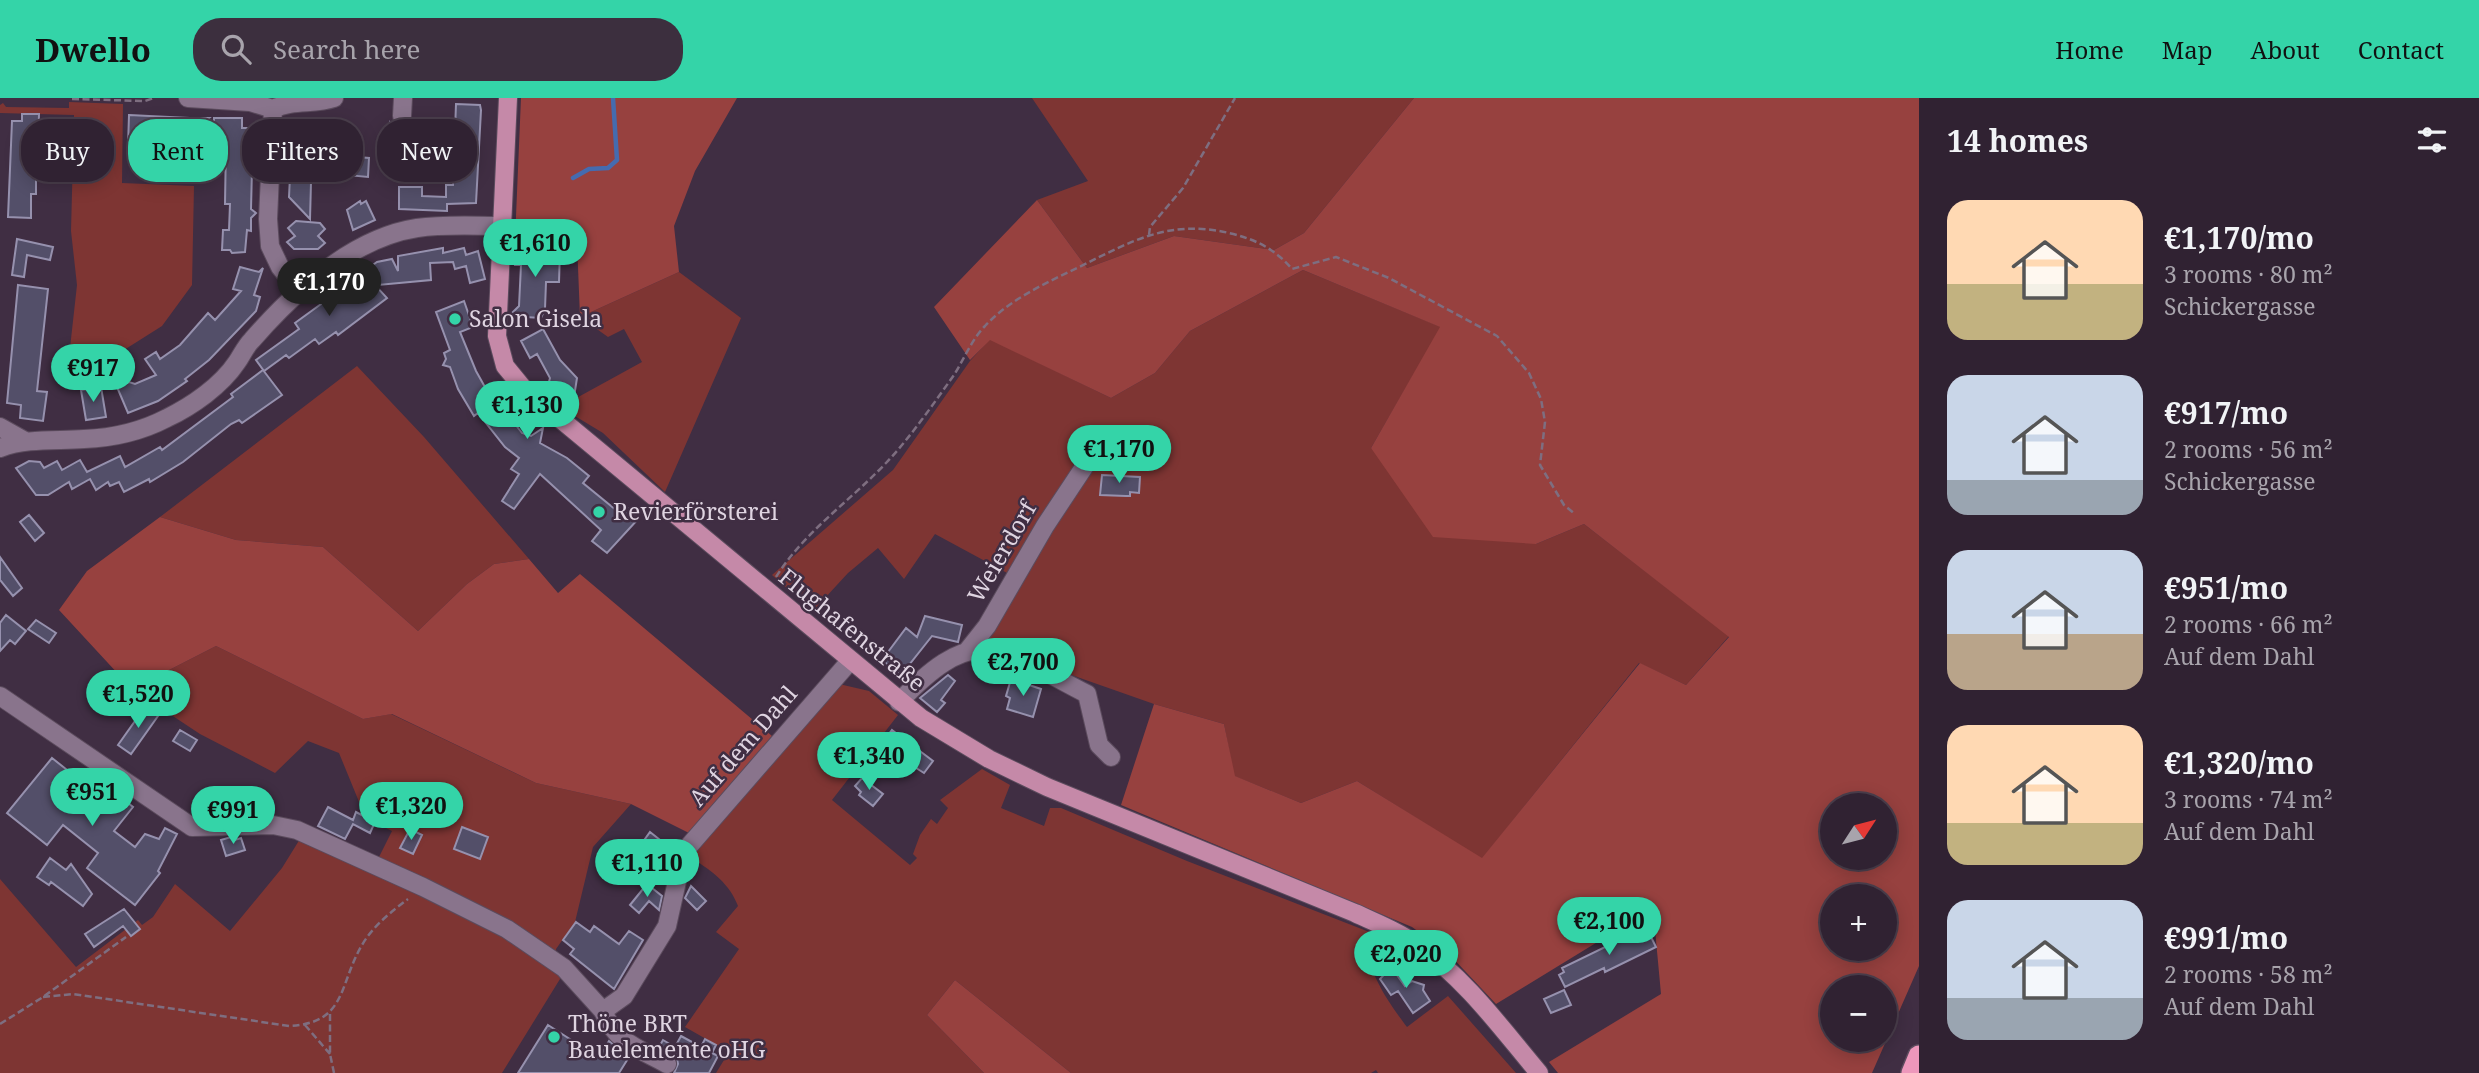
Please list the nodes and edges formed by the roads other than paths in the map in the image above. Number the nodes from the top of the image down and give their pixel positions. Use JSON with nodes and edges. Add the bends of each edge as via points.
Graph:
{"nodes":[{"id":1,"x":188,"y":98,"type":"edge"},
{"id":2,"x":334,"y":98,"type":"edge"},
{"id":3,"x":403,"y":98,"type":"edge"},
{"id":4,"x":508,"y":98,"type":"edge"},
{"id":5,"x":274,"y":109,"type":"junction"},
{"id":6,"x":402,"y":116,"type":"dead end"},
{"id":7,"x":502,"y":226,"type":"junction"},
{"id":8,"x":299,"y":291,"type":"junction"},
{"id":9,"x":0,"y":427,"type":"edge"},
{"id":10,"x":24,"y":441,"type":"junction"},
{"id":11,"x":1100,"y":443,"type":"dead end"},
{"id":12,"x":0,"y":448,"type":"edge"},
{"id":13,"x":968,"y":650,"type":"junction"},
{"id":14,"x":850,"y":661,"type":"junction"},
{"id":15,"x":0,"y":696,"type":"edge"},
{"id":16,"x":899,"y":702,"type":"junction"},
{"id":17,"x":1111,"y":757,"type":"dead end"},
{"id":18,"x":603,"y":1011,"type":"junction"},
{"id":19,"x":1919,"y":1056,"type":"edge"},
{"id":20,"x":667,"y":1064,"type":"dead end"},
{"id":21,"x":1539,"y":1073,"type":"edge"},
{"id":22,"x":1912,"y":1073,"type":"edge"}],
"edges":[{"from":1,"to":5,"type":"street","via":[[250,102]]},
{"from":2,"to":5,"type":"street","via":[[294,101]]},
{"from":3,"to":6,"type":"street"},
{"from":4,"to":7,"type":"main road","name":"Flughafenstraße"},
{"from":5,"to":8,"type":"street","via":[[268,234],[274,257]]},
{"from":7,"to":8,"type":"street","via":[[417,228],[391,235],[347,257]]},
{"from":7,"to":14,"type":"main road","name":"Flughafenstraße","via":[[497,335],[512,377]]},
{"from":8,"to":10,"type":"street","via":[[210,391],[177,413],[110,437]]},
{"from":9,"to":10,"type":"street"},
{"from":10,"to":12,"type":"street"},
{"from":11,"to":13,"type":"street","name":"Weierdorf"},
{"from":13,"to":16,"type":"street","name":"Weierdorf","via":[[930,670]]},
{"from":13,"to":17,"type":"street","via":[[1009,654],[1087,695],[1099,744]]},
{"from":14,"to":16,"type":"main road","name":"Flughafenstraße"},
{"from":14,"to":18,"type":"street","name":"Auf dem Dahl","via":[[689,846],[667,926],[624,996]]},
{"from":15,"to":18,"type":"street","via":[[192,827],[274,825],[297,830],[507,929],[564,968]]},
{"from":16,"to":21,"type":"main road","name":"Flughafenstraße","via":[[965,746],[1047,787],[1404,936],[1462,983]]},
{"from":18,"to":20,"type":"street","via":[[619,1038]]},
{"from":19,"to":22,"type":"highway"}]}
